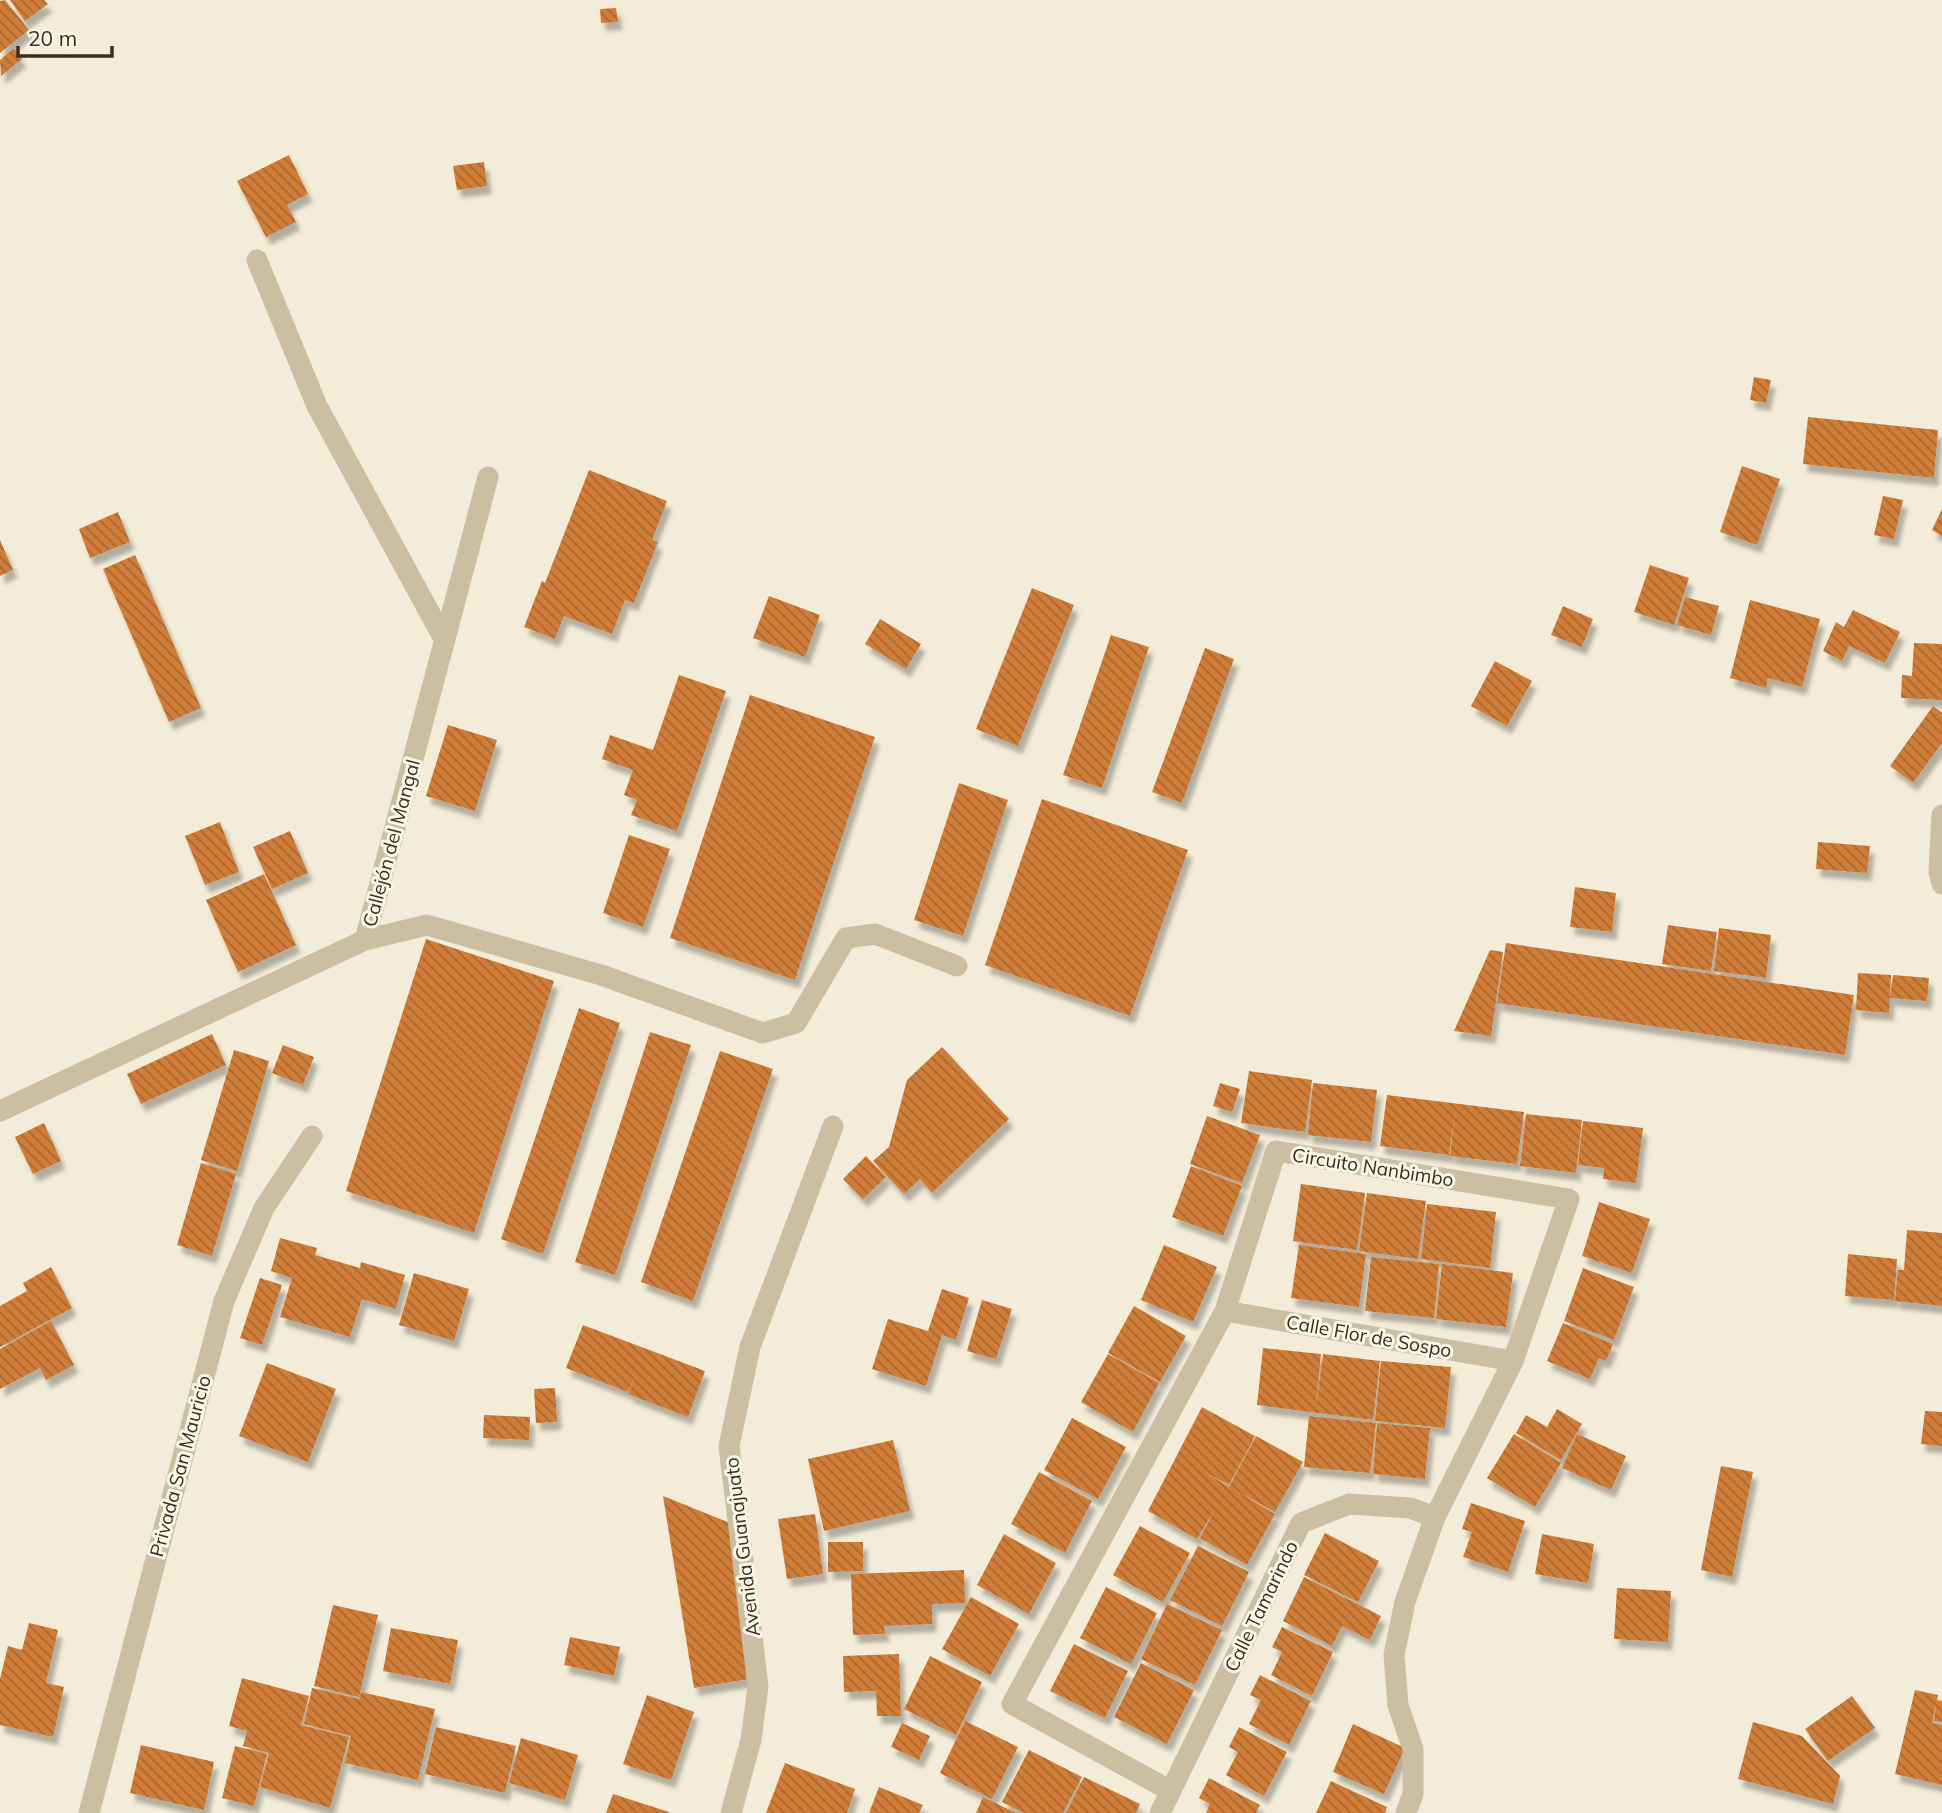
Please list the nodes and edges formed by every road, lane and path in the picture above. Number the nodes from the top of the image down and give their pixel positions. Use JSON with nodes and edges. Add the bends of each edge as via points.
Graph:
{"nodes":[{"id":1,"x":257,"y":260,"type":"dead end"},
{"id":2,"x":488,"y":477,"type":"dead end"},
{"id":3,"x":444,"y":639,"type":"junction"},
{"id":4,"x":1942,"y":815,"type":"edge"},
{"id":5,"x":1942,"y":884,"type":"edge"},
{"id":6,"x":365,"y":940,"type":"junction"},
{"id":7,"x":957,"y":966,"type":"dead end"},
{"id":8,"x":0,"y":1111,"type":"edge"},
{"id":9,"x":833,"y":1126,"type":"dead end"},
{"id":10,"x":312,"y":1136,"type":"dead end"},
{"id":11,"x":1225,"y":1311,"type":"junction"},
{"id":12,"x":1513,"y":1361,"type":"junction"},
{"id":13,"x":1435,"y":1517,"type":"junction"},
{"id":14,"x":1171,"y":1791,"type":"junction"},
{"id":15,"x":89,"y":1813,"type":"edge"},
{"id":16,"x":731,"y":1813,"type":"edge"},
{"id":17,"x":1160,"y":1813,"type":"edge"},
{"id":18,"x":1406,"y":1813,"type":"edge"}],
"edges":[{"from":1,"to":3,"type":"street","via":[[317,406]]},
{"from":2,"to":3,"type":"street","name":"Callejón del Mangal"},
{"from":3,"to":6,"type":"street","name":"Callejón del Mangal"},
{"from":4,"to":5,"type":"street"},
{"from":6,"to":7,"type":"street","via":[[427,925],[601,975],[763,1032],[796,1023],[846,937],[875,934]]},
{"from":6,"to":8,"type":"street","name":"Callejón del Mangal"},
{"from":9,"to":16,"type":"street","name":"Avenida Guanajuato","via":[[750,1347],[729,1446],[758,1686],[751,1741]]},
{"from":10,"to":15,"type":"street","name":"Privada San Mauricio","via":[[264,1208],[224,1301]]},
{"from":11,"to":12,"type":"street","name":"Calle Flor de Sospo"},
{"from":11,"to":12,"type":"street","name":"Circuito Nanbimbo","via":[[1276,1151],[1569,1199]]},
{"from":11,"to":14,"type":"street","name":"Circuito Nanbimbo","via":[[1012,1704]]},
{"from":12,"to":13,"type":"street","name":"Circuito Nanbimbo"},
{"from":13,"to":14,"type":"street","name":"Calle Tamarindo","via":[[1410,1508],[1349,1504],[1301,1523]]},
{"from":13,"to":18,"type":"street","name":"Circuito Nanbimbo","via":[[1405,1602],[1394,1655],[1398,1705],[1413,1749],[1413,1794]]},
{"from":14,"to":17,"type":"street","name":"Calle Tamarindo"}]}
